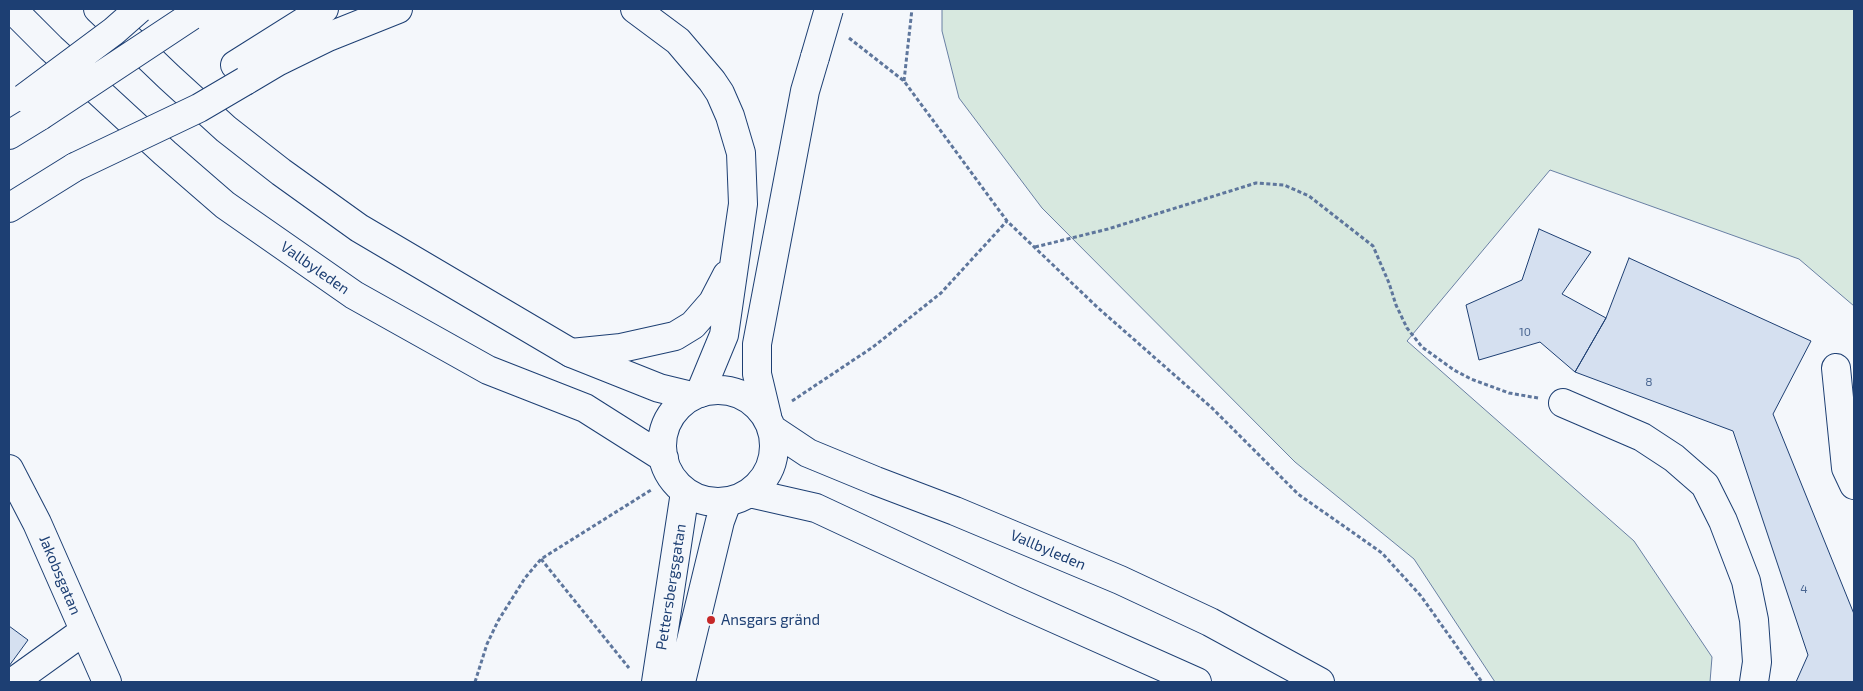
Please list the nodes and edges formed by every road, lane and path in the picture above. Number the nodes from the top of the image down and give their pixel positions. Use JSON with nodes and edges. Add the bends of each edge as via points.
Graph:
{"nodes":[{"id":1,"x":12,"y":9,"type":"edge"},
{"id":2,"x":98,"y":9,"type":"edge"},
{"id":3,"x":138,"y":9,"type":"edge"},
{"id":4,"x":324,"y":9,"type":"edge"},
{"id":5,"x":398,"y":9,"type":"edge"},
{"id":6,"x":635,"y":9,"type":"edge"},
{"id":7,"x":829,"y":9,"type":"edge"},
{"id":8,"x":912,"y":9,"type":"edge"},
{"id":9,"x":197,"y":12,"type":"edge"},
{"id":10,"x":845,"y":35,"type":"dead end"},
{"id":11,"x":240,"y":73,"type":"junction"},
{"id":12,"x":904,"y":81,"type":"junction"},
{"id":13,"x":24,"y":110,"type":"edge"},
{"id":14,"x":9,"y":135,"type":"edge"},
{"id":15,"x":9,"y":208,"type":"edge"},
{"id":16,"x":1007,"y":221,"type":"junction"},
{"id":17,"x":1034,"y":247,"type":"junction"},
{"id":18,"x":737,"y":253,"type":"junction"},
{"id":19,"x":571,"y":353,"type":"junction"},
{"id":20,"x":1836,"y":368,"type":"dead end"},
{"id":21,"x":696,"y":394,"type":"junction"},
{"id":22,"x":790,"y":402,"type":"dead end"},
{"id":23,"x":1563,"y":403,"type":"joint"},
{"id":24,"x":770,"y":422,"type":"junction"},
{"id":25,"x":664,"y":458,"type":"junction"},
{"id":26,"x":9,"y":469,"type":"edge"},
{"id":27,"x":1854,"y":485,"type":"edge"},
{"id":28,"x":651,"y":490,"type":"dead end"},
{"id":29,"x":685,"y":492,"type":"junction"},
{"id":30,"x":738,"y":498,"type":"junction"},
{"id":31,"x":541,"y":559,"type":"junction"},
{"id":32,"x":84,"y":631,"type":"junction"},
{"id":33,"x":630,"y":669,"type":"dead end"},
{"id":34,"x":13,"y":682,"type":"edge"},
{"id":35,"x":107,"y":682,"type":"edge"},
{"id":36,"x":475,"y":682,"type":"edge"},
{"id":37,"x":656,"y":682,"type":"edge"},
{"id":38,"x":681,"y":682,"type":"edge"},
{"id":39,"x":1197,"y":682,"type":"edge"},
{"id":40,"x":1320,"y":682,"type":"edge"},
{"id":41,"x":1482,"y":682,"type":"edge"},
{"id":42,"x":1754,"y":682,"type":"edge"}],
"edges":[{"from":1,"to":25,"type":"main road","name":"Vallbyleden","via":[[225,205],[354,295],[488,370],[585,408]]},
{"from":2,"to":19,"type":"main road","via":[[226,129],[281,172],[359,228]]},
{"from":3,"to":13,"type":"main road","bridge":true},
{"from":4,"to":11,"type":"main road"},
{"from":5,"to":11,"type":"main road","via":[[277,62]]},
{"from":6,"to":18,"type":"main road","via":[[678,41],[697,62],[720,93],[730,116],[741,153],[743,204]]},
{"from":7,"to":24,"type":"main road","bridge":true,"via":[[805,91],[757,344],[757,374]]},
{"from":8,"to":12,"type":"path"},
{"from":9,"to":13,"type":"main road","bridge":true},
{"from":10,"to":12,"type":"path"},
{"from":11,"to":15,"type":"main road","bridge":true},
{"from":12,"to":16,"type":"path"},
{"from":13,"to":14,"type":"main road"},
{"from":16,"to":17,"type":"path"},
{"from":16,"to":22,"type":"path","via":[[941,293],[873,347]]},
{"from":17,"to":23,"type":"path","via":[[1108,229],[1256,183],[1284,185],[1309,196],[1373,246],[1407,328],[1422,348],[1454,370],[1488,386]]},
{"from":17,"to":41,"type":"path","via":[[1096,307],[1212,408],[1298,494],[1382,553],[1422,596]]},
{"from":18,"to":19,"type":"main road","via":[[713,302],[692,325],[675,336],[621,348]]},
{"from":18,"to":21,"type":"main road","via":[[724,335]]},
{"from":19,"to":21,"type":"main road","via":[[658,388]]},
{"from":20,"to":27,"type":"main road","via":[[1846,468]]},
{"from":21,"to":24,"type":"main road","via":[[722,390],[736,393],[757,405]]},
{"from":21,"to":25,"type":"main road","via":[[682,403],[667,424],[662,445]]},
{"from":23,"to":42,"type":"main road","via":[[1642,437],[1674,458],[1705,485],[1724,521],[1746,581],[1754,620]]},
{"from":24,"to":30,"type":"main road","via":[[774,452],[770,467],[762,480]]},
{"from":24,"to":40,"type":"main road","name":"Vallbyleden","via":[[808,453],[1120,580],[1210,622]]},
{"from":25,"to":29,"type":"main road","via":[[668,470]]},
{"from":26,"to":32,"type":"main road","name":"Jakobsgatan","via":[[38,523]]},
{"from":28,"to":31,"type":"path"},
{"from":29,"to":30,"type":"main road","via":[[706,500]]},
{"from":29,"to":37,"type":"main road","name":"Pettersbergsgatan"},
{"from":30,"to":38,"type":"main road","name":"Pettersbergsgatan","via":[[720,521]]},
{"from":30,"to":39,"type":"main road","via":[[816,508]]},
{"from":31,"to":33,"type":"path"},
{"from":31,"to":36,"type":"path","via":[[498,621]]},
{"from":32,"to":34,"type":"main road"},
{"from":32,"to":35,"type":"main road","name":"Jakobsgatan"}]}
